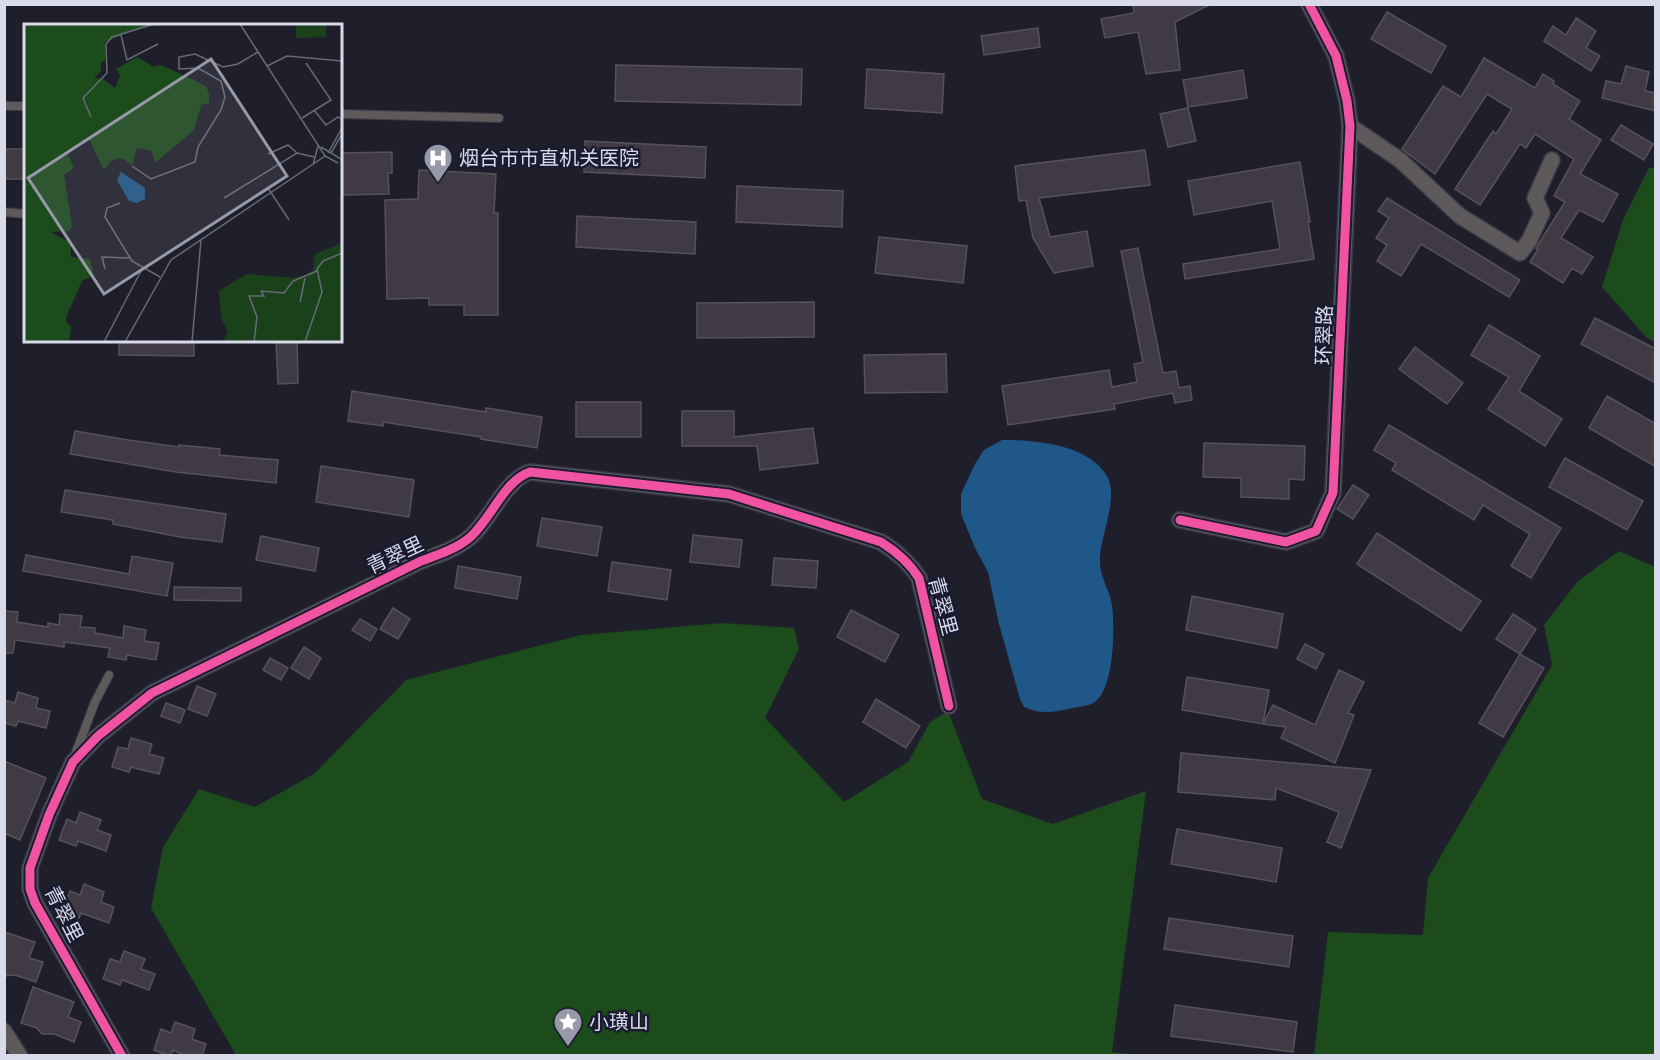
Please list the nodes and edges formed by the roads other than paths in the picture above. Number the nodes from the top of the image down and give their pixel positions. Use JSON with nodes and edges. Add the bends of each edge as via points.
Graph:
{"nodes":[{"id":1,"x":1311,"y":5,"type":"edge"},
{"id":2,"x":4,"y":106,"type":"edge"},
{"id":3,"x":24,"y":106,"type":"edge"},
{"id":4,"x":342,"y":114,"type":"edge"},
{"id":5,"x":498,"y":118,"type":"dead end"},
{"id":6,"x":1350,"y":126,"type":"junction"},
{"id":7,"x":1552,"y":160,"type":"dead end"},
{"id":8,"x":4,"y":212,"type":"edge"},
{"id":9,"x":24,"y":214,"type":"edge"},
{"id":10,"x":1180,"y":520,"type":"dead end"},
{"id":11,"x":110,"y":675,"type":"dead end"},
{"id":12,"x":949,"y":706,"type":"dead end"},
{"id":13,"x":73,"y":762,"type":"junction"},
{"id":14,"x":4,"y":1031,"type":"edge"},
{"id":15,"x":20,"y":1056,"type":"edge"},
{"id":16,"x":122,"y":1056,"type":"edge"}],
"edges":[{"from":1,"to":6,"type":"street","name":"环翠路","via":[[1336,56]]},
{"from":2,"to":3,"type":"lane"},
{"from":4,"to":5,"type":"lane"},
{"from":6,"to":7,"type":"street","via":[[1400,160],[1460,216],[1520,253],[1542,213],[1535,198]]},
{"from":6,"to":10,"type":"street","name":"环翠路","via":[[1333,493],[1316,531],[1286,542]]},
{"from":8,"to":9,"type":"lane"},
{"from":11,"to":13,"type":"lane","via":[[95,702]]},
{"from":12,"to":13,"type":"street","name":"青翠里","via":[[919,578],[909,563],[881,542],[729,494],[530,472],[514,482],[480,527],[452,550],[421,561],[152,693],[98,736]]},
{"from":13,"to":16,"type":"street","name":"青翠里","via":[[32,861],[30,889]]},
{"from":14,"to":15,"type":"street"}]}
